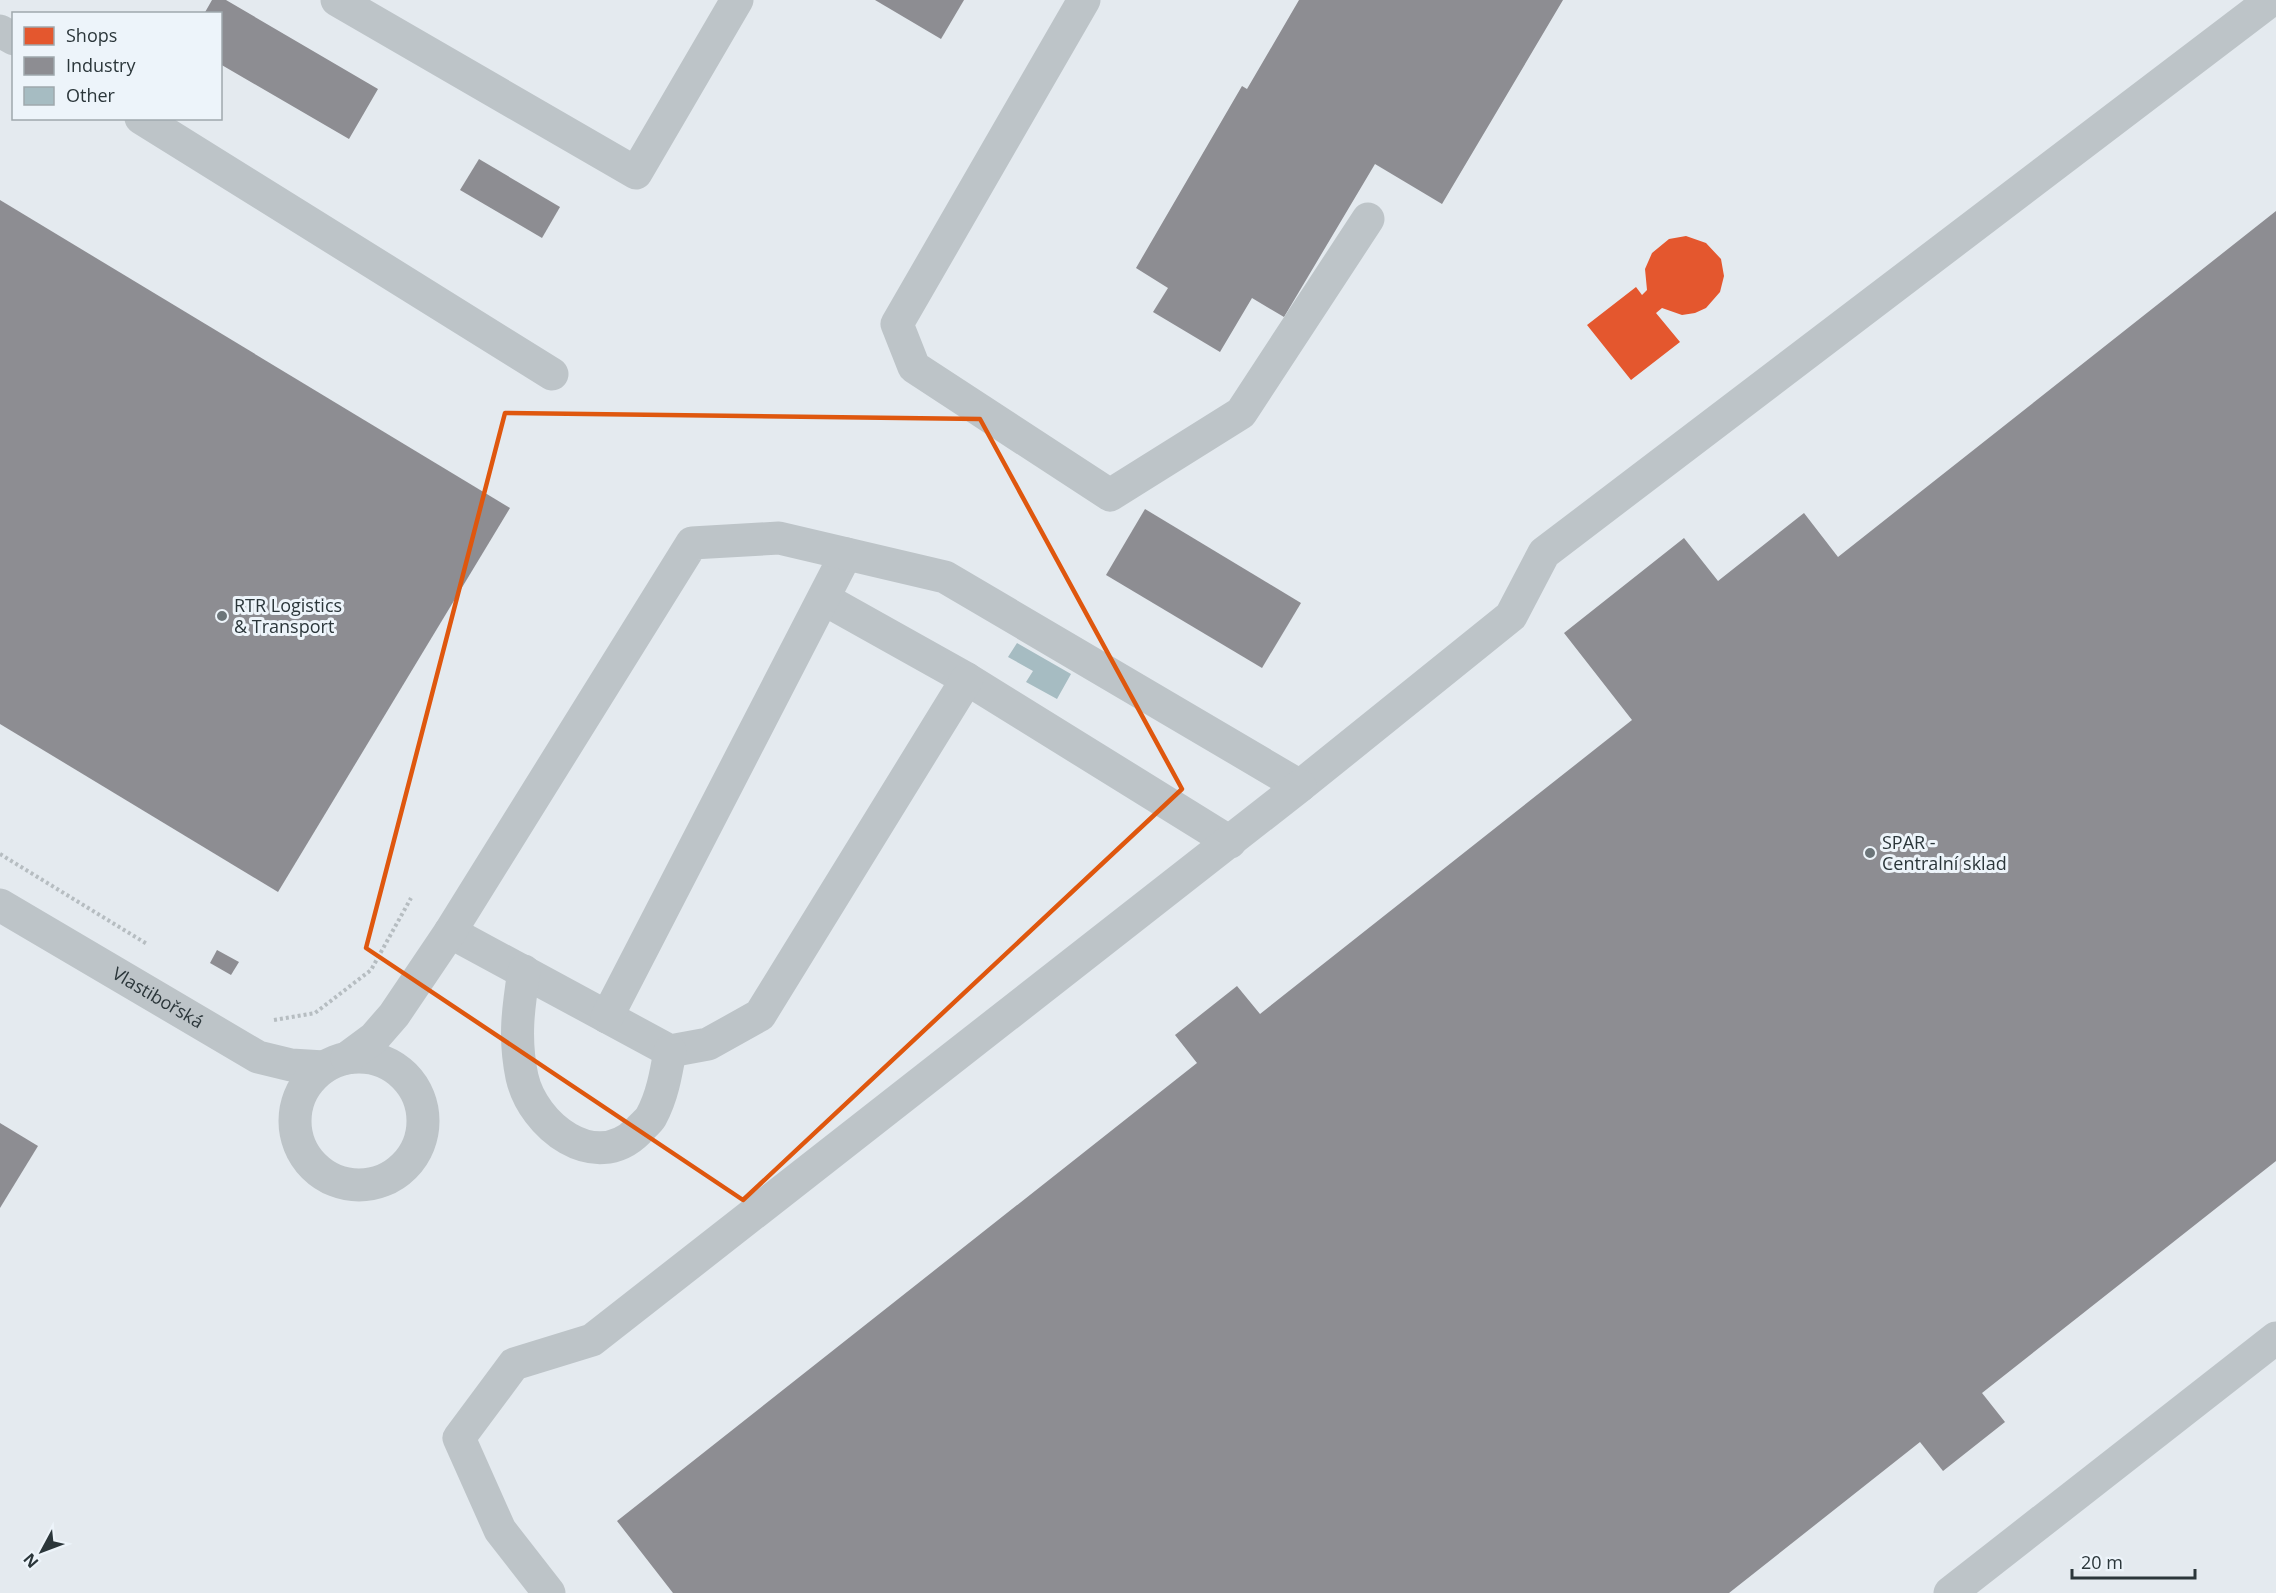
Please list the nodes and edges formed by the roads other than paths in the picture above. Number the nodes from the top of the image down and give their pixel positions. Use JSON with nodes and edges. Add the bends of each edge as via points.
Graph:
{"nodes":[{"id":1,"x":337,"y":0,"type":"edge"},
{"id":2,"x":737,"y":0,"type":"edge"},
{"id":3,"x":1084,"y":0,"type":"edge"},
{"id":4,"x":2271,"y":0,"type":"edge"},
{"id":5,"x":144,"y":120,"type":"edge"},
{"id":6,"x":1368,"y":219,"type":"dead end"},
{"id":7,"x":552,"y":374,"type":"dead end"},
{"id":8,"x":846,"y":554,"type":"junction"},
{"id":9,"x":824,"y":599,"type":"junction"},
{"id":10,"x":967,"y":679,"type":"junction"},
{"id":11,"x":1300,"y":786,"type":"junction"},
{"id":12,"x":1230,"y":842,"type":"junction"},
{"id":13,"x":0,"y":905,"type":"edge"},
{"id":14,"x":450,"y":932,"type":"junction"},
{"id":15,"x":524,"y":971,"type":"junction"},
{"id":16,"x":608,"y":1017,"type":"junction"},
{"id":17,"x":670,"y":1051,"type":"junction"},
{"id":18,"x":2276,"y":1338,"type":"edge"},
{"id":19,"x":549,"y":1593,"type":"edge"},
{"id":20,"x":1950,"y":1593,"type":"edge"}],
"edges":[{"from":1,"to":2,"type":"street","via":[[636,173]]},
{"from":3,"to":6,"type":"street","via":[[897,324],[914,367],[1110,495],[1241,413]]},
{"from":4,"to":11,"type":"street","via":[[1544,553],[1511,616]]},
{"from":5,"to":7,"type":"street"},
{"from":8,"to":9,"type":"street"},
{"from":8,"to":11,"type":"street","via":[[945,577]]},
{"from":8,"to":14,"type":"street","via":[[779,538],[692,543]]},
{"from":9,"to":10,"type":"street"},
{"from":9,"to":16,"type":"street"},
{"from":10,"to":12,"type":"street"},
{"from":10,"to":17,"type":"street","via":[[760,1016],[708,1044]]},
{"from":11,"to":12,"type":"street"},
{"from":12,"to":19,"type":"street","via":[[592,1340],[514,1364],[459,1438],[500,1530]]},
{"from":13,"to":14,"type":"street","name":"Vlastibořská","via":[[258,1057],[291,1065],[335,1062],[374,1038]]},
{"from":14,"to":15,"type":"street"},
{"from":15,"to":16,"type":"street"},
{"from":15,"to":17,"type":"street","via":[[516,1027],[523,1079],[554,1130],[577,1145],[605,1149],[628,1141],[650,1119],[664,1084]]},
{"from":16,"to":17,"type":"street"},
{"from":18,"to":20,"type":"street"}]}
